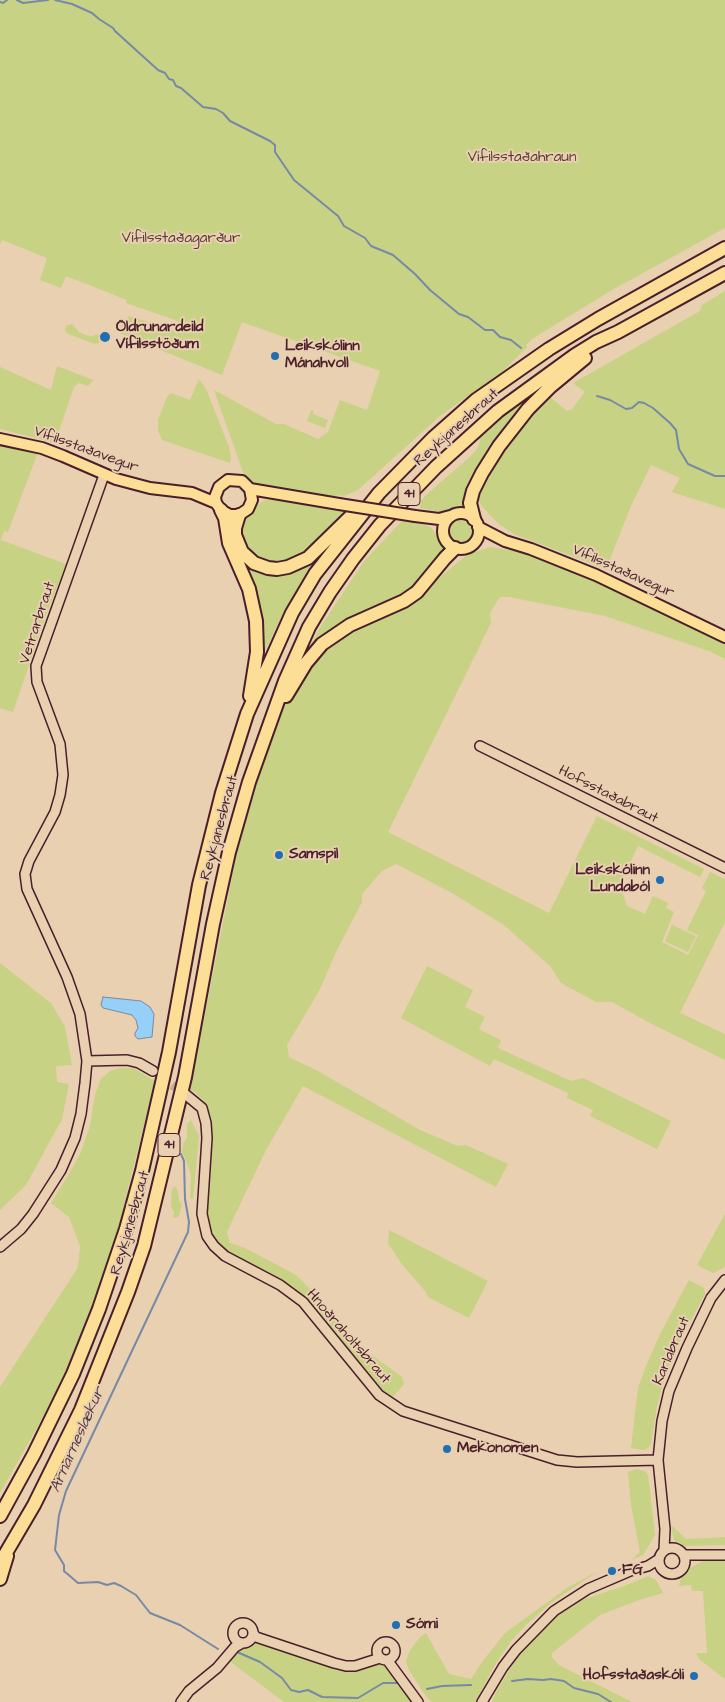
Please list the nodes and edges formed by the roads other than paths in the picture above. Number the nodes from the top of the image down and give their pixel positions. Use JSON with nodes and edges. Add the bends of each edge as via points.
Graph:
{"nodes":[{"id":1,"x":725,"y":248,"type":"edge"},
{"id":2,"x":725,"y":273,"type":"edge"},
{"id":3,"x":618,"y":332,"type":"junction"},
{"id":4,"x":0,"y":438,"type":"edge"},
{"id":5,"x":104,"y":475,"type":"junction"},
{"id":6,"x":219,"y":487,"type":"junction"},
{"id":7,"x":192,"y":493,"type":"junction"},
{"id":8,"x":379,"y":493,"type":"junction"},
{"id":9,"x":251,"y":495,"type":"junction"},
{"id":10,"x":219,"y":507,"type":"junction"},
{"id":11,"x":239,"y":515,"type":"junction"},
{"id":12,"x":450,"y":516,"type":"junction"},
{"id":13,"x":420,"y":517,"type":"junction"},
{"id":14,"x":476,"y":523,"type":"junction"},
{"id":15,"x":442,"y":532,"type":"junction"},
{"id":16,"x":506,"y":541,"type":"junction"},
{"id":17,"x":473,"y":544,"type":"junction"},
{"id":18,"x":455,"y":548,"type":"junction"},
{"id":19,"x":725,"y":637,"type":"edge"},
{"id":20,"x":247,"y":714,"type":"junction"},
{"id":21,"x":272,"y":720,"type":"junction"},
{"id":22,"x":480,"y":746,"type":"dead end"},
{"id":23,"x":725,"y":868,"type":"edge"},
{"id":24,"x":87,"y":1061,"type":"junction"},
{"id":25,"x":153,"y":1071,"type":"tunnel mouth"},
{"id":26,"x":185,"y":1094,"type":"tunnel mouth"},
{"id":27,"x":0,"y":1247,"type":"edge"},
{"id":28,"x":725,"y":1280,"type":"edge"},
{"id":29,"x":658,"y":1460,"type":"junction"},
{"id":30,"x":0,"y":1516,"type":"edge"},
{"id":31,"x":665,"y":1529,"type":"junction"},
{"id":32,"x":676,"y":1548,"type":"junction"},
{"id":33,"x":664,"y":1550,"type":"junction"},
{"id":34,"x":8,"y":1551,"type":"junction"},
{"id":35,"x":725,"y":1555,"type":"edge"},
{"id":36,"x":685,"y":1559,"type":"junction"},
{"id":37,"x":0,"y":1563,"type":"edge"},
{"id":38,"x":660,"y":1563,"type":"junction"},
{"id":39,"x":0,"y":1578,"type":"edge"},
{"id":40,"x":253,"y":1636,"type":"junction"},
{"id":41,"x":237,"y":1643,"type":"junction"},
{"id":42,"x":483,"y":1701,"type":"edge"},
{"id":43,"x":180,"y":1702,"type":"edge"},
{"id":44,"x":418,"y":1702,"type":"edge"}],
"edges":[{"from":1,"to":8,"type":"highway","name":"Reykjanesbraut","number":"41","via":[[598,319],[517,370],[433,438]]},
{"from":2,"to":3,"type":"highway","name":"Reykjanesbraut","number":"41"},
{"from":3,"to":14,"type":"highway","via":[[550,387],[508,434],[473,491],[470,503]]},
{"from":3,"to":21,"type":"highway","name":"Reykjanesbraut","number":"41","via":[[575,355],[498,411],[436,466],[380,526],[353,559],[309,627]]},
{"from":4,"to":5,"type":"main road","name":"Vífilsstaðavegur","via":[[52,452]]},
{"from":5,"to":7,"type":"main road","name":"Vífilsstaðavegur","via":[[150,488]]},
{"from":5,"to":24,"type":"street","name":"Vetrarbraut","via":[[36,666],[37,682],[60,744],[63,775],[55,812],[25,874],[27,889],[80,1014]]},
{"from":6,"to":7,"type":"main road","name":"Vífilsstaðavegur"},
{"from":6,"to":9,"type":"main road","name":"Vífilsstaðavegur","via":[[228,480],[238,479],[247,484]]},
{"from":6,"to":10,"type":"main road","via":[[216,492]]},
{"from":7,"to":10,"type":"main road","name":"Vífilsstaðavegur"},
{"from":8,"to":11,"type":"highway","via":[[308,558],[282,569],[261,566],[242,552],[235,535]]},
{"from":8,"to":20,"type":"highway","name":"Reykjanesbraut","number":"41","via":[[330,554],[303,595]]},
{"from":9,"to":11,"type":"main road","via":[[248,509]]},
{"from":9,"to":13,"type":"main road","name":"Vífilsstaðavegur","bridge":true,"via":[[274,494]]},
{"from":10,"to":11,"type":"main road","name":"Vífilsstaðavegur","via":[[230,515]]},
{"from":10,"to":20,"type":"highway","via":[[225,518],[229,543],[249,589],[256,621],[258,642]]},
{"from":12,"to":13,"type":"main road","name":"Vífilsstaðavegur"},
{"from":12,"to":14,"type":"main road","name":"Vífilsstaðavegur","via":[[465,513]]},
{"from":12,"to":15,"type":"main road"},
{"from":13,"to":15,"type":"main road"},
{"from":14,"to":16,"type":"main road","name":"Vífilsstaðavegur"},
{"from":14,"to":17,"type":"main road","via":[[478,536]]},
{"from":15,"to":18,"type":"main road","via":[[446,542]]},
{"from":16,"to":17,"type":"main road","name":"Vífilsstaðavegur"},
{"from":16,"to":19,"type":"main road","name":"Vífilsstaðavegur","via":[[596,575]]},
{"from":17,"to":18,"type":"main road","name":"Vífilsstaðavegur"},
{"from":18,"to":21,"type":"highway","via":[[417,592],[404,601],[350,624],[322,644],[306,663]]},
{"from":20,"to":30,"type":"highway","name":"Reykjanesbraut","number":"41","via":[[230,762],[199,885],[169,1052],[126,1229],[99,1309],[72,1374]]},
{"from":21,"to":34,"type":"highway","name":"Reykjanesbraut","number":"41","via":[[249,782],[223,877],[185,1076],[144,1246],[81,1410]]},
{"from":22,"to":23,"type":"street","name":"Hofsstaðabraut"},
{"from":24,"to":25,"type":"street","via":[[128,1060]]},
{"from":24,"to":27,"type":"street","name":"Vetrarbraut","via":[[81,1114],[65,1161],[33,1214]]},
{"from":26,"to":29,"type":"street","name":"Hnoðraholtsbraut","via":[[202,1108],[206,1123],[202,1206],[207,1236],[225,1256],[280,1285],[303,1302],[379,1395],[403,1411],[557,1460]]},
{"from":28,"to":29,"type":"street","name":"Karlabraut","via":[[711,1298],[672,1382],[662,1421]]},
{"from":29,"to":31,"type":"street","name":"Karlabraut"},
{"from":31,"to":32,"type":"street","name":"Karlabraut"},
{"from":31,"to":33,"type":"street","name":"Karlabraut"},
{"from":32,"to":33,"type":"street"},
{"from":32,"to":36,"type":"street"},
{"from":33,"to":38,"type":"street"},
{"from":34,"to":37,"type":"highway","name":"Reykjanesbraut","number":"41"},
{"from":34,"to":39,"type":"highway"},
{"from":35,"to":36,"type":"street"},
{"from":36,"to":38,"type":"street","via":[[680,1572],[673,1574],[665,1573]]},
{"from":38,"to":42,"type":"street","via":[[630,1571],[588,1589],[554,1611],[516,1650]]},
{"from":40,"to":41,"type":"street","via":[[247,1642]]},
{"from":40,"to":41,"type":"street","via":[[250,1626],[240,1623],[233,1632]]},
{"from":40,"to":44,"type":"street","via":[[334,1663],[355,1666],[384,1657]]},
{"from":41,"to":43,"type":"street","via":[[226,1660]]}]}
